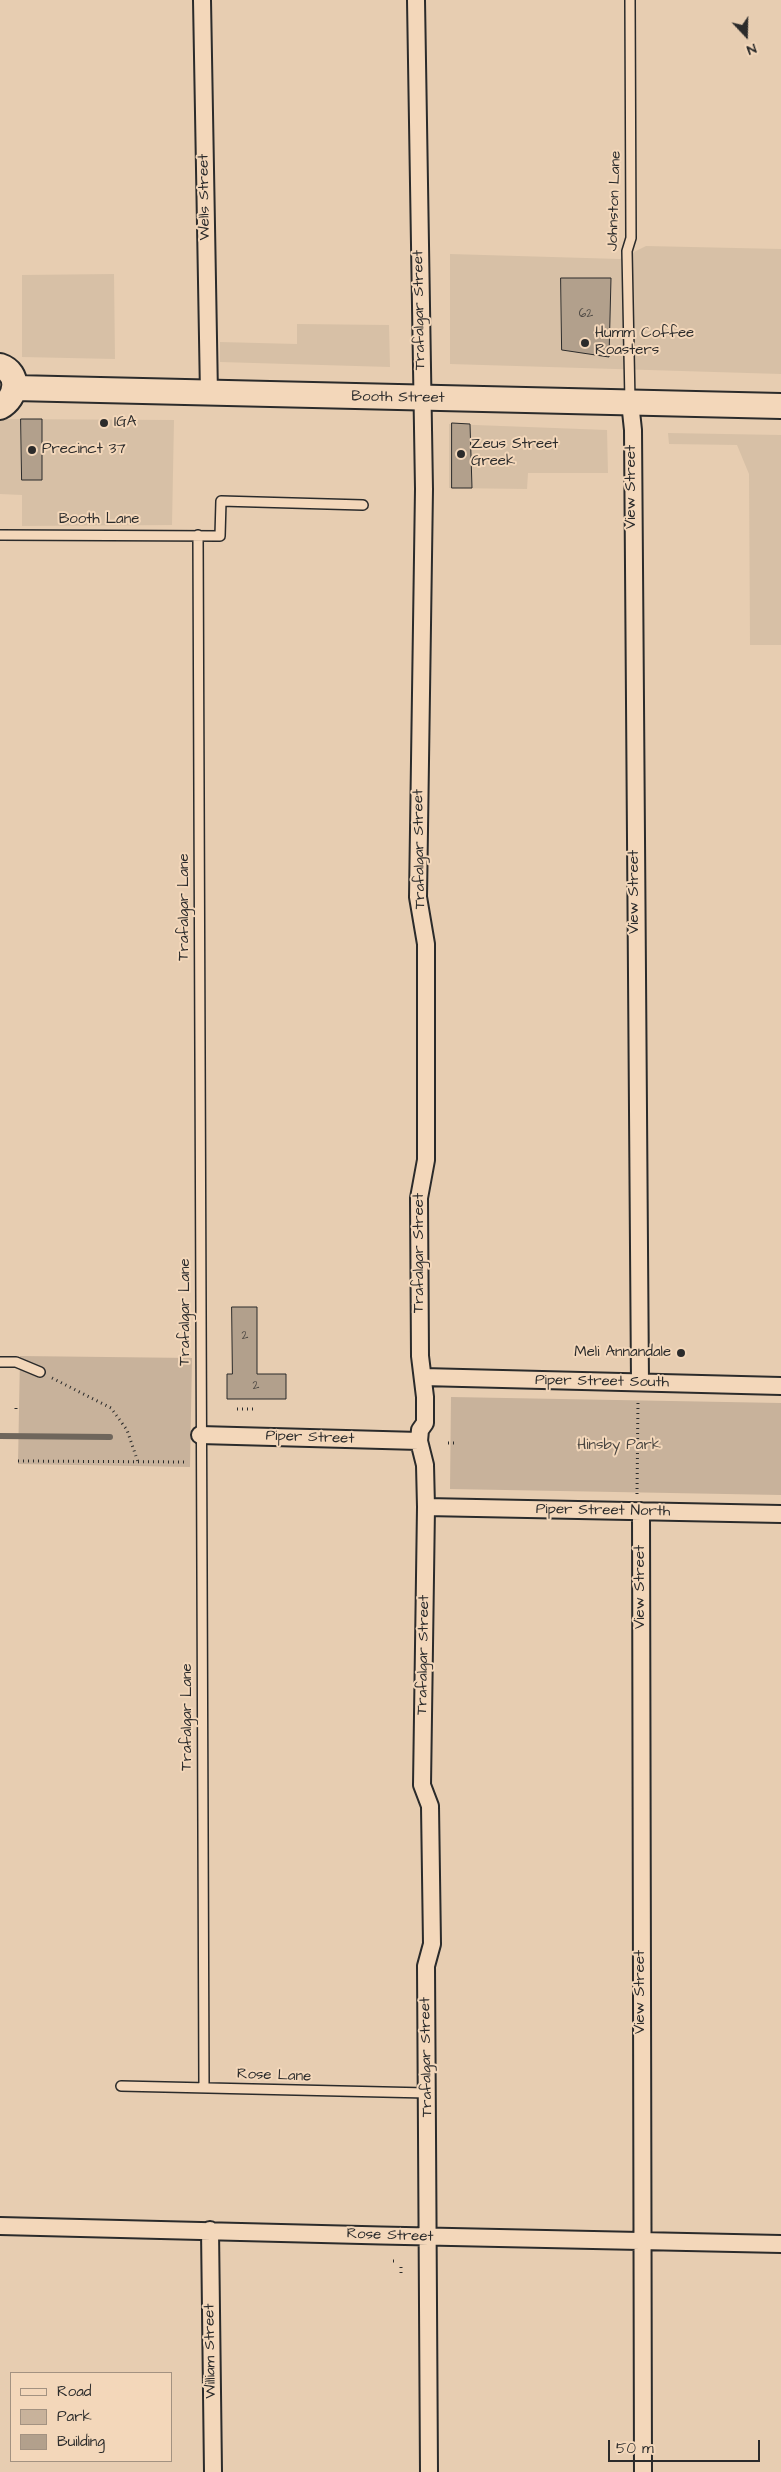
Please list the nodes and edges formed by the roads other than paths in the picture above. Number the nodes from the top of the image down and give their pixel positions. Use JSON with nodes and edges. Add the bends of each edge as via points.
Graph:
{"nodes":[{"id":1,"x":202,"y":0,"type":"edge"},
{"id":2,"x":416,"y":0,"type":"edge"},
{"id":3,"x":630,"y":0,"type":"edge"},
{"id":4,"x":0,"y":366,"type":"edge"},
{"id":5,"x":15,"y":388,"type":"junction"},
{"id":6,"x":209,"y":394,"type":"junction"},
{"id":7,"x":421,"y":398,"type":"junction"},
{"id":8,"x":630,"y":402,"type":"junction"},
{"id":9,"x":781,"y":406,"type":"edge"},
{"id":10,"x":0,"y":407,"type":"edge"},
{"id":11,"x":363,"y":505,"type":"dead end"},
{"id":12,"x":0,"y":534,"type":"edge"},
{"id":13,"x":198,"y":535,"type":"junction"},
{"id":14,"x":0,"y":1362,"type":"edge"},
{"id":15,"x":40,"y":1372,"type":"road end"},
{"id":16,"x":423,"y":1377,"type":"junction"},
{"id":17,"x":781,"y":1386,"type":"edge"},
{"id":18,"x":639,"y":1390,"type":"junction"},
{"id":19,"x":200,"y":1435,"type":"junction"},
{"id":20,"x":419,"y":1441,"type":"junction"},
{"id":21,"x":639,"y":1504,"type":"junction"},
{"id":22,"x":426,"y":1507,"type":"junction"},
{"id":23,"x":781,"y":1514,"type":"edge"},
{"id":24,"x":121,"y":2086,"type":"dead end"},
{"id":25,"x":204,"y":2088,"type":"junction"},
{"id":26,"x":427,"y":2093,"type":"junction"},
{"id":27,"x":0,"y":2226,"type":"edge"},
{"id":28,"x":210,"y":2230,"type":"junction"},
{"id":29,"x":427,"y":2237,"type":"junction"},
{"id":30,"x":642,"y":2241,"type":"junction"},
{"id":31,"x":781,"y":2244,"type":"edge"},
{"id":32,"x":213,"y":2472,"type":"edge"},
{"id":33,"x":429,"y":2472,"type":"edge"},
{"id":34,"x":644,"y":2472,"type":"edge"}],
"edges":[{"from":1,"to":6,"type":"street","name":"Wells Street"},
{"from":2,"to":7,"type":"street","name":"Trafalgar Street"},
{"from":3,"to":8,"type":"lane","name":"Johnston Lane"},
{"from":4,"to":5,"type":"main road","via":[[13,376]]},
{"from":5,"to":6,"type":"main road","name":"Booth Street"},
{"from":5,"to":10,"type":"main road","via":[[10,400]]},
{"from":6,"to":7,"type":"main road","name":"Booth Street"},
{"from":7,"to":8,"type":"main road","name":"Booth Street"},
{"from":7,"to":16,"type":"street","name":"Trafalgar Street","via":[[424,489],[418,897],[426,944],[426,1160],[419,1198],[420,1356]]},
{"from":8,"to":9,"type":"main road","name":"Booth Street"},
{"from":8,"to":18,"type":"street","name":"View Street","via":[[633,430]]},
{"from":11,"to":13,"type":"lane","name":"Booth Lane","via":[[221,501],[220,536]]},
{"from":12,"to":13,"type":"lane","name":"Booth Lane"},
{"from":13,"to":19,"type":"lane","name":"Trafalgar Lane"},
{"from":14,"to":15,"type":"lane","via":[[16,1362]]},
{"from":16,"to":18,"type":"street","name":"Piper Street South"},
{"from":16,"to":20,"type":"street","name":"Trafalgar Street","via":[[425,1423],[420,1430]]},
{"from":17,"to":18,"type":"street","name":"Piper Street South"},
{"from":19,"to":20,"type":"street","name":"Piper Street"},
{"from":19,"to":25,"type":"lane","name":"Trafalgar Lane"},
{"from":20,"to":22,"type":"street","name":"Trafalgar Street","via":[[425,1465]]},
{"from":21,"to":22,"type":"street","name":"Piper Street North"},
{"from":21,"to":23,"type":"street","name":"Piper Street North"},
{"from":21,"to":30,"type":"street","name":"View Street"},
{"from":22,"to":26,"type":"street","name":"Trafalgar Street","via":[[422,1785],[430,1806],[432,1944],[426,1966]]},
{"from":24,"to":25,"type":"lane","name":"Rose Lane"},
{"from":25,"to":26,"type":"lane","name":"Rose Lane"},
{"from":26,"to":29,"type":"street","name":"Trafalgar Street"},
{"from":27,"to":28,"type":"street","name":"Rose Street"},
{"from":28,"to":29,"type":"street","name":"Rose Street"},
{"from":28,"to":32,"type":"street","name":"William Street"},
{"from":29,"to":30,"type":"street","name":"Rose Street"},
{"from":29,"to":33,"type":"street","name":"Trafalgar Street"},
{"from":30,"to":31,"type":"street","name":"Rose Street"},
{"from":30,"to":34,"type":"street","name":"View Street"}]}
